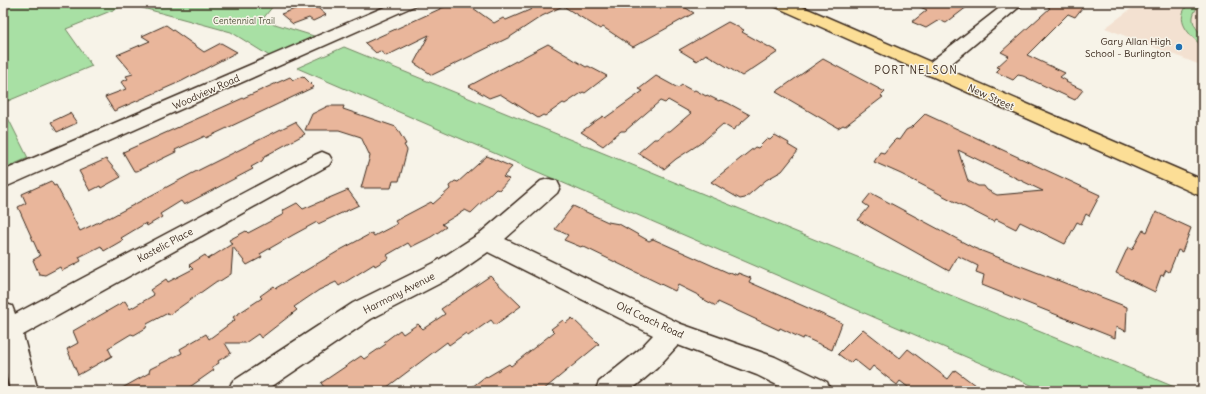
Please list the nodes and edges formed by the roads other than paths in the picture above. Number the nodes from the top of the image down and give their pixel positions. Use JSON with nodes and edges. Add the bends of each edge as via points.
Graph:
{"nodes":[{"id":1,"x":408,"y":3,"type":"edge"},
{"id":2,"x":780,"y":3,"type":"edge"},
{"id":3,"x":1016,"y":3,"type":"edge"},
{"id":4,"x":932,"y":70,"type":"junction"},
{"id":5,"x":322,"y":160,"type":"dead end"},
{"id":6,"x":3,"y":180,"type":"edge"},
{"id":7,"x":549,"y":187,"type":"dead end"},
{"id":8,"x":1203,"y":189,"type":"edge"},
{"id":9,"x":487,"y":241,"type":"junction"},
{"id":10,"x":6,"y":322,"type":"edge"},
{"id":11,"x":673,"y":332,"type":"junction"},
{"id":12,"x":24,"y":391,"type":"edge"},
{"id":13,"x":242,"y":391,"type":"edge"},
{"id":14,"x":609,"y":391,"type":"edge"},
{"id":15,"x":817,"y":391,"type":"edge"}],
"edges":[{"from":1,"to":6,"type":"street","name":"Woodview Road","via":[[324,42]]},
{"from":2,"to":4,"type":"main road","name":"New Street"},
{"from":3,"to":4,"type":"street"},
{"from":4,"to":8,"type":"main road","name":"New Street"},
{"from":5,"to":10,"type":"street","name":"Kastelic Place"},
{"from":7,"to":9,"type":"street","name":"Harmony Avenue"},
{"from":9,"to":11,"type":"street","name":"Old Coach Road"},
{"from":9,"to":13,"type":"street","name":"Harmony Avenue","via":[[443,270],[362,311]]},
{"from":10,"to":12,"type":"street"},
{"from":11,"to":14,"type":"street","via":[[648,359]]},
{"from":11,"to":15,"type":"street","name":"Old Coach Road","via":[[766,366]]}]}
